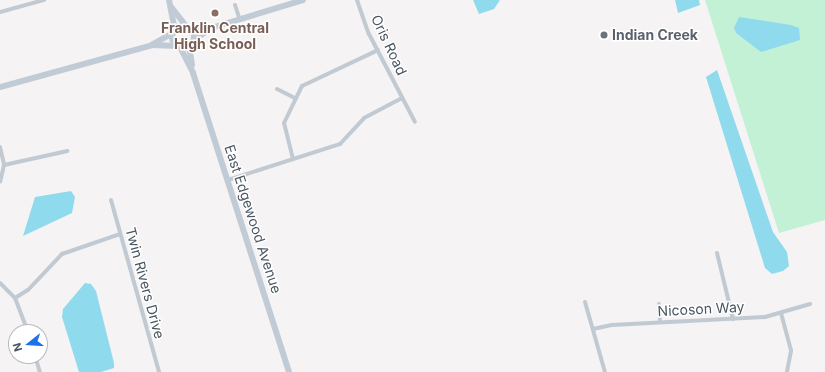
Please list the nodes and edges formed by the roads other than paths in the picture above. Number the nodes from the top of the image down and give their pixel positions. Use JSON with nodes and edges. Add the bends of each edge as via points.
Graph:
{"nodes":[{"id":1,"x":44,"y":0,"type":"edge"},
{"id":2,"x":303,"y":0,"type":"edge"},
{"id":3,"x":358,"y":0,"type":"edge"},
{"id":4,"x":170,"y":3,"type":"edge"},
{"id":5,"x":235,"y":5,"type":"dead end"},
{"id":6,"x":0,"y":12,"type":"edge"},
{"id":7,"x":240,"y":20,"type":"junction"},
{"id":8,"x":188,"y":27,"type":"junction"},
{"id":9,"x":211,"y":28,"type":"junction"},
{"id":10,"x":174,"y":31,"type":"junction"},
{"id":11,"x":191,"y":43,"type":"junction"},
{"id":12,"x":152,"y":45,"type":"junction"},
{"id":13,"x":179,"y":47,"type":"junction"},
{"id":14,"x":378,"y":50,"type":"junction"},
{"id":15,"x":193,"y":73,"type":"junction"},
{"id":16,"x":0,"y":87,"type":"edge"},
{"id":17,"x":277,"y":89,"type":"dead end"},
{"id":18,"x":295,"y":98,"type":"junction"},
{"id":19,"x":402,"y":98,"type":"junction"},
{"id":20,"x":415,"y":122,"type":"dead end"},
{"id":21,"x":0,"y":147,"type":"edge"},
{"id":22,"x":67,"y":150,"type":"dead end"},
{"id":23,"x":293,"y":159,"type":"junction"},
{"id":24,"x":4,"y":165,"type":"junction"},
{"id":25,"x":228,"y":180,"type":"junction"},
{"id":26,"x":0,"y":182,"type":"edge"},
{"id":27,"x":111,"y":200,"type":"dead end"},
{"id":28,"x":120,"y":234,"type":"junction"},
{"id":29,"x":717,"y":253,"type":"dead end"},
{"id":30,"x":0,"y":283,"type":"edge"},
{"id":31,"x":15,"y":298,"type":"junction"},
{"id":32,"x":584,"y":302,"type":"dead end"},
{"id":33,"x":659,"y":304,"type":"dead end"},
{"id":34,"x":810,"y":304,"type":"dead end"},
{"id":35,"x":781,"y":313,"type":"junction"},
{"id":36,"x":733,"y":319,"type":"junction"},
{"id":37,"x":660,"y":322,"type":"junction"},
{"id":38,"x":25,"y":324,"type":"edge"},
{"id":39,"x":593,"y":329,"type":"junction"},
{"id":40,"x":159,"y":372,"type":"edge"},
{"id":41,"x":289,"y":372,"type":"edge"},
{"id":42,"x":605,"y":372,"type":"edge"},
{"id":43,"x":787,"y":372,"type":"edge"}],
"edges":[{"from":1,"to":6,"type":"street"},
{"from":2,"to":7,"type":"main road"},
{"from":3,"to":14,"type":"street","name":"Oris Road"},
{"from":4,"to":8,"type":"main road"},
{"from":4,"to":10,"type":"main road"},
{"from":5,"to":7,"type":"street"},
{"from":7,"to":9,"type":"main road"},
{"from":8,"to":9,"type":"main road"},
{"from":8,"to":10,"type":"main road"},
{"from":8,"to":11,"type":"main road"},
{"from":9,"to":11,"type":"main road"},
{"from":10,"to":12,"type":"main road"},
{"from":10,"to":13,"type":"main road"},
{"from":11,"to":13,"type":"main road"},
{"from":11,"to":15,"type":"main road"},
{"from":12,"to":13,"type":"main road"},
{"from":12,"to":16,"type":"main road"},
{"from":13,"to":15,"type":"main road"},
{"from":14,"to":18,"type":"street","via":[[338,70],[308,80]]},
{"from":14,"to":19,"type":"street","name":"Oris Road"},
{"from":15,"to":25,"type":"main road","name":"East Edgewood Avenue"},
{"from":17,"to":18,"type":"street"},
{"from":18,"to":23,"type":"street","via":[[284,127]]},
{"from":19,"to":20,"type":"street","name":"Oris Road"},
{"from":19,"to":23,"type":"street","via":[[364,118],[342,143]]},
{"from":21,"to":24,"type":"street"},
{"from":22,"to":24,"type":"street"},
{"from":23,"to":25,"type":"street"},
{"from":24,"to":26,"type":"street"},
{"from":25,"to":41,"type":"main road","name":"East Edgewood Avenue"},
{"from":27,"to":28,"type":"street","name":"Twin Rivers Drive"},
{"from":28,"to":31,"type":"street","via":[[62,254],[28,290]]},
{"from":28,"to":40,"type":"street","name":"Twin Rivers Drive"},
{"from":29,"to":36,"type":"street"},
{"from":30,"to":31,"type":"street"},
{"from":31,"to":38,"type":"street"},
{"from":32,"to":39,"type":"street"},
{"from":33,"to":37,"type":"street"},
{"from":34,"to":35,"type":"street","name":"Nicoson Way"},
{"from":35,"to":36,"type":"street","name":"Nicoson Way"},
{"from":35,"to":43,"type":"street","via":[[791,350]]},
{"from":36,"to":37,"type":"street","name":"Nicoson Way"},
{"from":37,"to":39,"type":"street","name":"Nicoson Way"},
{"from":39,"to":42,"type":"street"}]}
